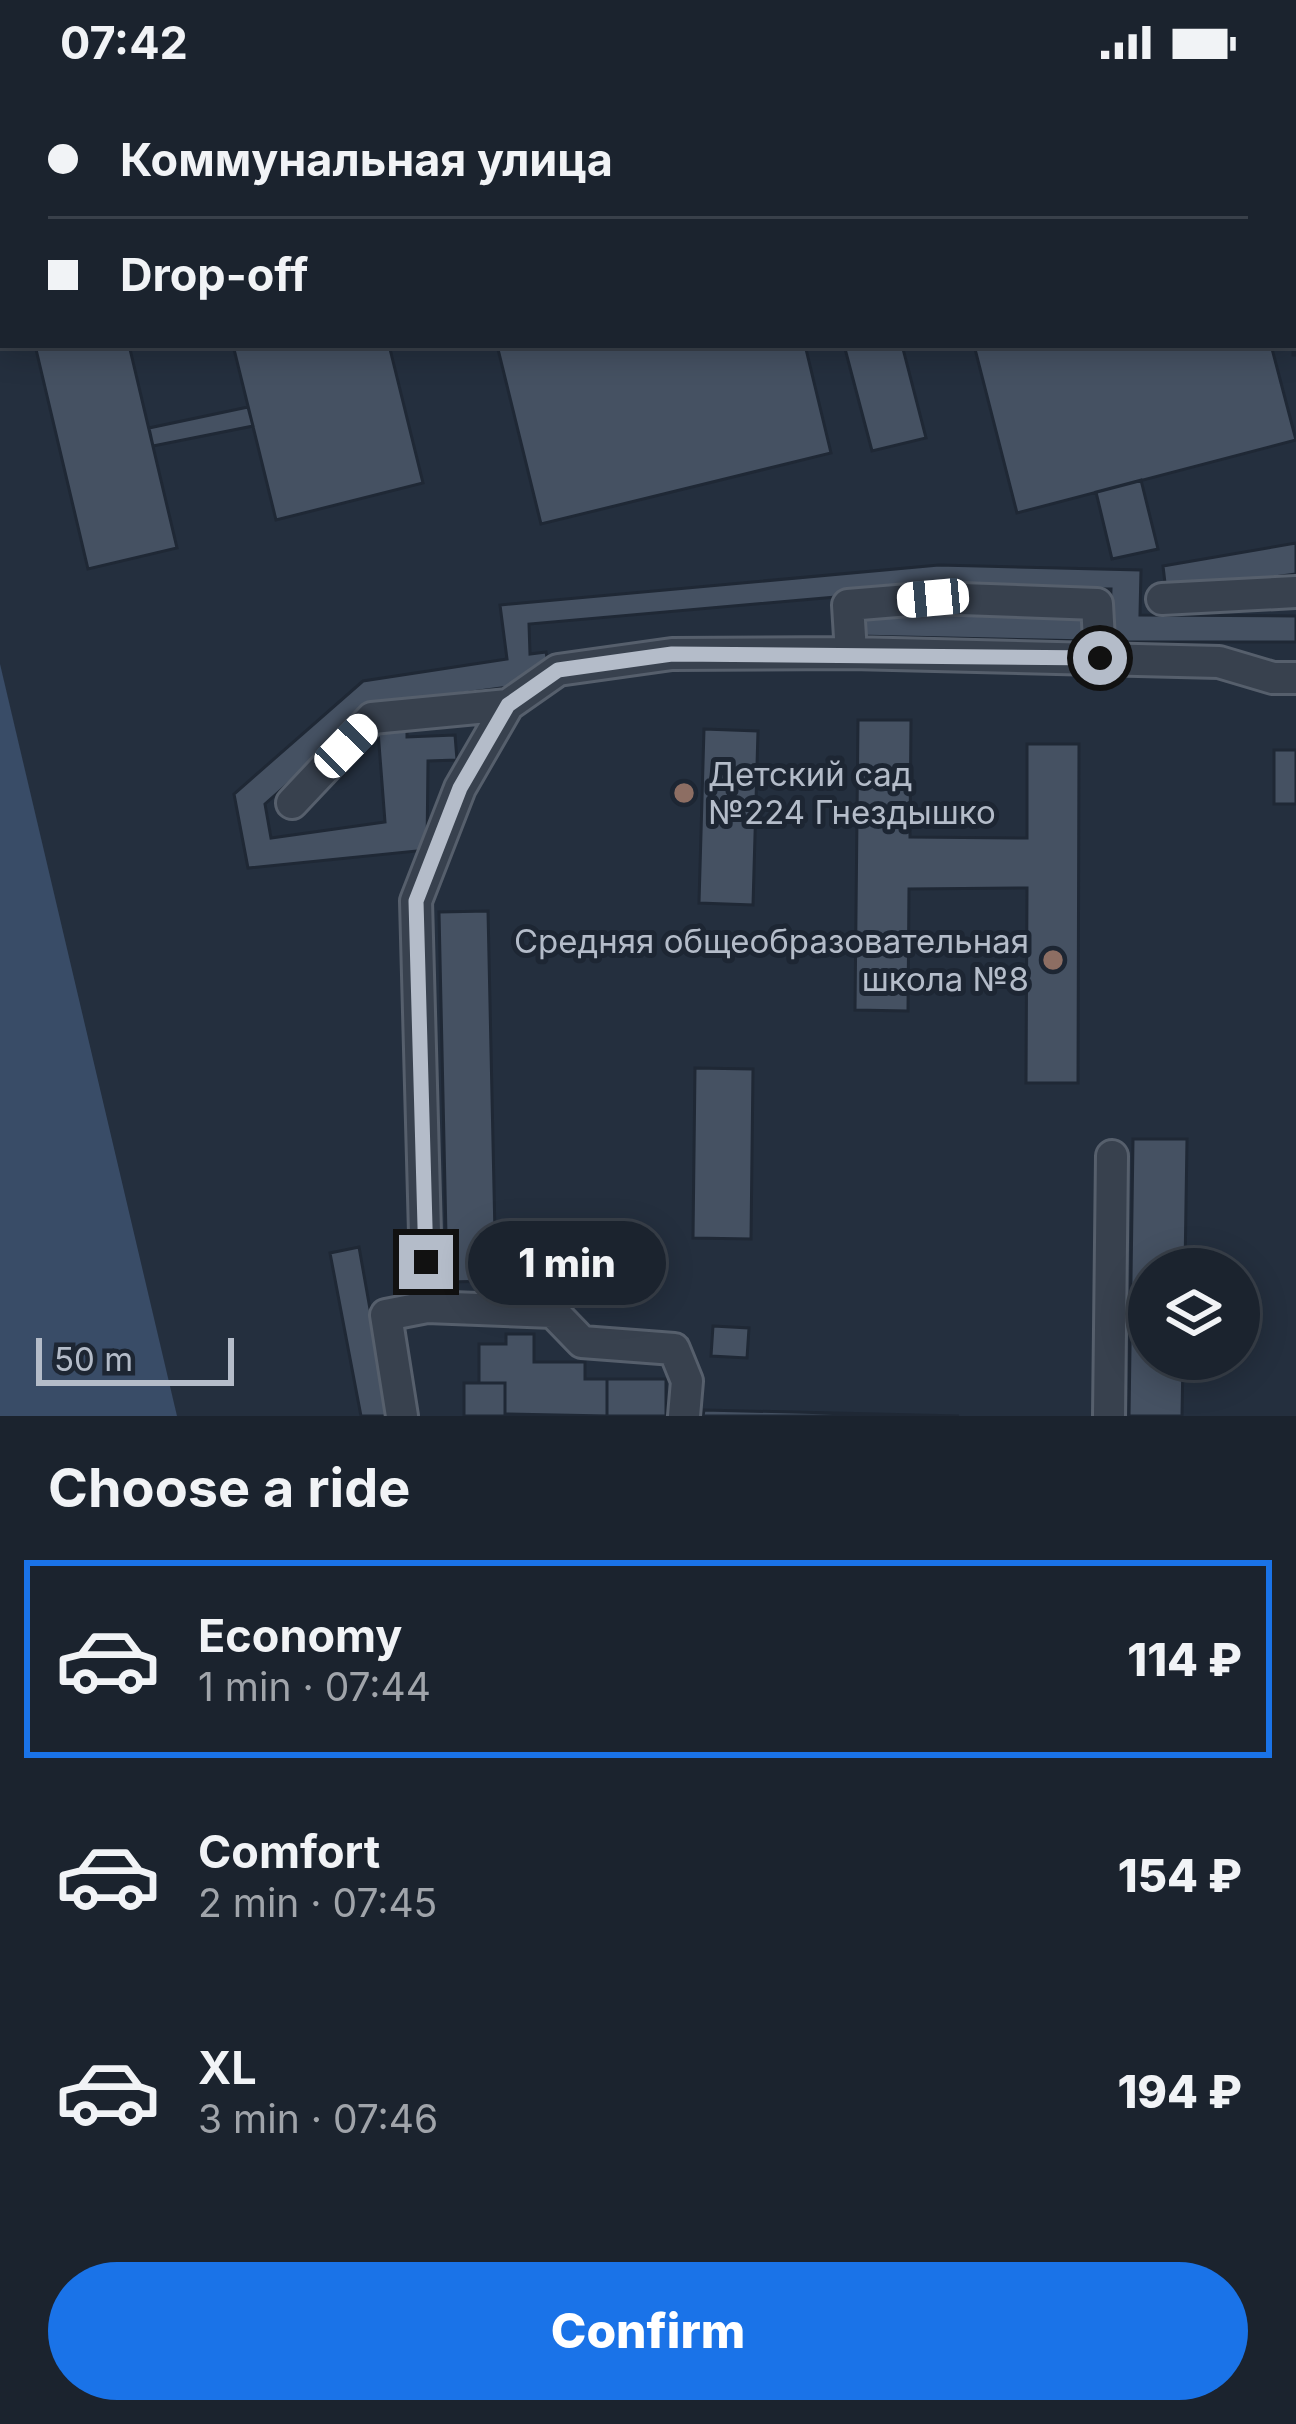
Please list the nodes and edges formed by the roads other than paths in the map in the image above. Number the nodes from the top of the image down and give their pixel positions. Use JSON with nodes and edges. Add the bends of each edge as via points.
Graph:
{"nodes":[{"id":1,"x":1296,"y":592,"type":"edge"},
{"id":2,"x":1162,"y":599,"type":"dead end"},
{"id":3,"x":851,"y":653,"type":"junction"},
{"id":4,"x":1100,"y":658,"type":"junction"},
{"id":5,"x":1296,"y":678,"type":"edge"},
{"id":6,"x":508,"y":705,"type":"junction"},
{"id":7,"x":292,"y":803,"type":"dead end"},
{"id":8,"x":1112,"y":1156,"type":"dead end"},
{"id":9,"x":427,"y":1306,"type":"junction"},
{"id":10,"x":402,"y":1416,"type":"edge"},
{"id":11,"x":684,"y":1416,"type":"edge"},
{"id":12,"x":1109,"y":1416,"type":"edge"}],
"edges":[{"from":1,"to":2,"type":"street"},
{"from":3,"to":4,"type":"street"},
{"from":3,"to":4,"type":"street","via":[[848,605],[933,598],[1097,604]]},
{"from":3,"to":6,"type":"street","via":[[672,654],[558,670]]},
{"from":4,"to":5,"type":"street","via":[[1219,662]]},
{"from":6,"to":7,"type":"street","via":[[373,718]]},
{"from":6,"to":9,"type":"street","via":[[460,788],[416,901]]},
{"from":8,"to":12,"type":"street"},
{"from":9,"to":10,"type":"street","via":[[386,1315]]},
{"from":9,"to":11,"type":"street","via":[[553,1312],[582,1342],[674,1348],[687,1381]]}]}
